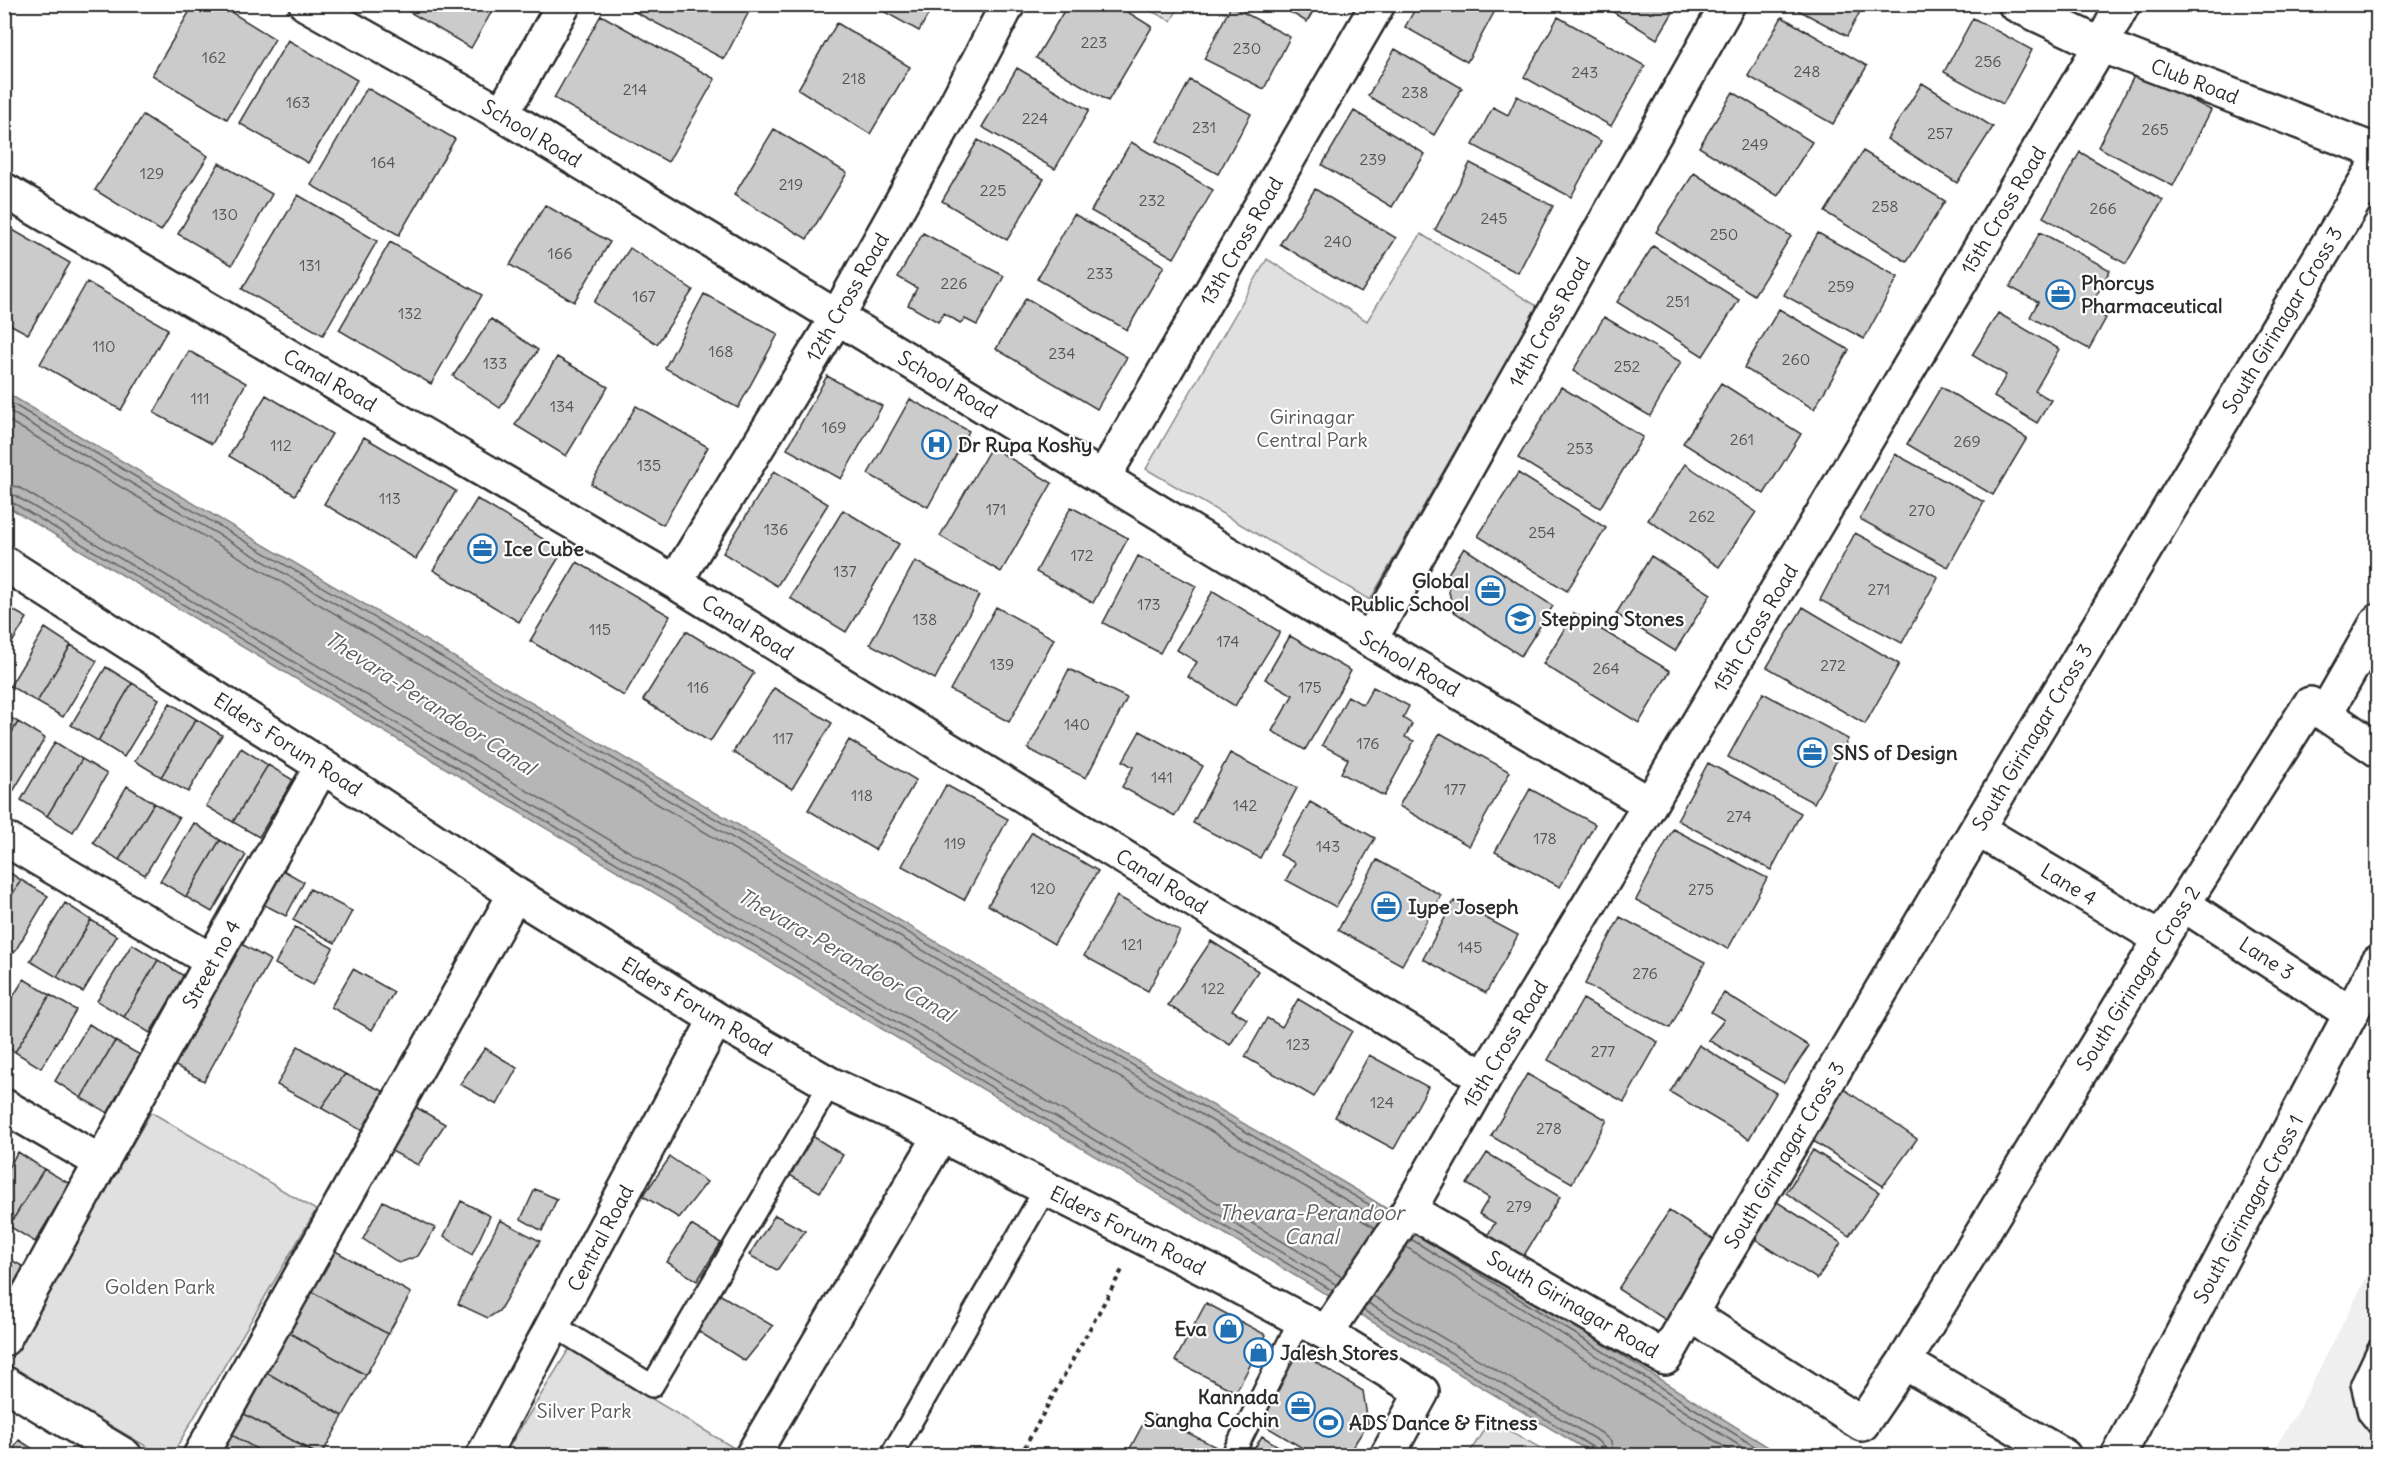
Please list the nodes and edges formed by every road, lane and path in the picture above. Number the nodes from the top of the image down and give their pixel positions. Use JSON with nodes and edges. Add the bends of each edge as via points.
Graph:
{"nodes":[{"id":1,"x":306,"y":4,"type":"edge"},
{"id":2,"x":564,"y":4,"type":"edge"},
{"id":3,"x":1008,"y":4,"type":"edge"},
{"id":4,"x":1378,"y":4,"type":"edge"},
{"id":5,"x":1728,"y":4,"type":"edge"},
{"id":6,"x":2015,"y":4,"type":"edge"},
{"id":7,"x":2123,"y":4,"type":"edge"},
{"id":8,"x":2101,"y":45,"type":"junction"},
{"id":9,"x":502,"y":114,"type":"junction"},
{"id":10,"x":2378,"y":152,"type":"edge"},
{"id":11,"x":2378,"y":161,"type":"edge"},
{"id":12,"x":4,"y":190,"type":"edge"},
{"id":13,"x":837,"y":317,"type":"junction"},
{"id":14,"x":1103,"y":478,"type":"junction"},
{"id":15,"x":4,"y":563,"type":"edge"},
{"id":16,"x":675,"y":582,"type":"junction"},
{"id":17,"x":2378,"y":621,"type":"edge"},
{"id":18,"x":1370,"y":640,"type":"junction"},
{"id":19,"x":2325,"y":714,"type":"junction"},
{"id":20,"x":2378,"y":750,"type":"edge"},
{"id":21,"x":322,"y":766,"type":"junction"},
{"id":22,"x":1650,"y":804,"type":"junction"},
{"id":23,"x":1977,"y":829,"type":"junction"},
{"id":24,"x":4,"y":838,"type":"edge"},
{"id":25,"x":515,"y":894,"type":"junction"},
{"id":26,"x":2183,"y":904,"type":"junction"},
{"id":27,"x":2161,"y":939,"type":"junction"},
{"id":28,"x":212,"y":961,"type":"junction"},
{"id":29,"x":2378,"y":963,"type":"edge"},
{"id":30,"x":2350,"y":1013,"type":"junction"},
{"id":31,"x":716,"y":1019,"type":"junction"},
{"id":32,"x":1484,"y":1078,"type":"junction"},
{"id":33,"x":830,"y":1084,"type":"junction"},
{"id":34,"x":4,"y":1106,"type":"edge"},
{"id":35,"x":941,"y":1135,"type":"junction"},
{"id":36,"x":102,"y":1163,"type":"junction"},
{"id":37,"x":1046,"y":1188,"type":"junction"},
{"id":38,"x":1409,"y":1210,"type":"junction"},
{"id":39,"x":1140,"y":1237,"type":"junction"},
{"id":40,"x":1690,"y":1314,"type":"junction"},
{"id":41,"x":553,"y":1326,"type":"junction"},
{"id":42,"x":1313,"y":1326,"type":"junction"},
{"id":43,"x":4,"y":1339,"type":"edge"},
{"id":44,"x":2378,"y":1350,"type":"edge"},
{"id":45,"x":1904,"y":1362,"type":"junction"},
{"id":46,"x":6,"y":1388,"type":"edge"},
{"id":47,"x":2378,"y":1424,"type":"edge"},
{"id":48,"x":125,"y":1455,"type":"edge"},
{"id":49,"x":200,"y":1455,"type":"edge"},
{"id":50,"x":483,"y":1455,"type":"edge"},
{"id":51,"x":752,"y":1455,"type":"edge"},
{"id":52,"x":891,"y":1455,"type":"edge"},
{"id":53,"x":1020,"y":1455,"type":"edge"},
{"id":54,"x":1232,"y":1455,"type":"edge"},
{"id":55,"x":1386,"y":1455,"type":"edge"},
{"id":56,"x":2064,"y":1455,"type":"edge"},
{"id":57,"x":2118,"y":1455,"type":"edge"}],
"edges":[{"from":1,"to":9,"type":"street","name":"School Road"},
{"from":2,"to":9,"type":"street"},
{"from":3,"to":13,"type":"street","name":"12th Cross Road"},
{"from":4,"to":14,"type":"street","name":"13th Cross Road"},
{"from":5,"to":18,"type":"street","name":"14th Cross Road"},
{"from":6,"to":8,"type":"street","name":"Club Road"},
{"from":7,"to":8,"type":"street","name":"15th Cross Road"},
{"from":8,"to":10,"type":"street","name":"Club Road"},
{"from":8,"to":22,"type":"street","name":"15th Cross Road"},
{"from":9,"to":13,"type":"street","name":"School Road"},
{"from":11,"to":23,"type":"street","name":"South Girinagar Cross 3"},
{"from":12,"to":16,"type":"street","name":"Canal Road"},
{"from":13,"to":14,"type":"street","name":"School Road"},
{"from":13,"to":16,"type":"street","name":"12th Cross Road"},
{"from":14,"to":18,"type":"street","name":"School Road"},
{"from":15,"to":21,"type":"street","name":"Elders Forum Road"},
{"from":16,"to":32,"type":"street","name":"Canal Road"},
{"from":17,"to":19,"type":"street"},
{"from":18,"to":22,"type":"street","name":"School Road"},
{"from":19,"to":20,"type":"street"},
{"from":19,"to":26,"type":"street","name":"South Girinagar Cross 2","via":[[2310,704]]},
{"from":21,"to":25,"type":"street","name":"Elders Forum Road"},
{"from":21,"to":28,"type":"street","name":"Street no 4"},
{"from":22,"to":32,"type":"street","name":"15th Cross Road"},
{"from":23,"to":27,"type":"street","name":"Lane 4"},
{"from":23,"to":40,"type":"street","name":"South Girinagar Cross 3"},
{"from":24,"to":28,"type":"street"},
{"from":25,"to":31,"type":"street","name":"Elders Forum Road"},
{"from":25,"to":49,"type":"street"},
{"from":26,"to":27,"type":"street","name":"South Girinagar Cross 2"},
{"from":26,"to":30,"type":"street","name":"Lane 3"},
{"from":27,"to":45,"type":"street","name":"South Girinagar Cross 2"},
{"from":28,"to":36,"type":"street","name":"Street no 4"},
{"from":29,"to":30,"type":"street","name":"South Girinagar Cross 1"},
{"from":30,"to":57,"type":"street","name":"South Girinagar Cross 1"},
{"from":31,"to":33,"type":"street","name":"Elders Forum Road"},
{"from":31,"to":41,"type":"street","name":"Central Road"},
{"from":32,"to":38,"type":"street","name":"15th Cross Road"},
{"from":33,"to":35,"type":"street","name":"Elders Forum Road"},
{"from":33,"to":41,"type":"lane","via":[[652,1386]]},
{"from":34,"to":36,"type":"street"},
{"from":35,"to":37,"type":"street","name":"Elders Forum Road"},
{"from":35,"to":51,"type":"street"},
{"from":36,"to":43,"type":"street","name":"Street no 4"},
{"from":37,"to":39,"type":"street","name":"Elders Forum Road"},
{"from":37,"to":52,"type":"lane"},
{"from":38,"to":40,"type":"street","name":"South Girinagar Road","via":[[1665,1358]]},
{"from":38,"to":42,"type":"street","name":"15th Cross Road"},
{"from":39,"to":42,"type":"street","name":"Elders Forum Road"},
{"from":39,"to":53,"type":"path"},
{"from":40,"to":45,"type":"street","via":[[1862,1424]]},
{"from":41,"to":50,"type":"street","name":"Central Road"},
{"from":42,"to":54,"type":"lane"},
{"from":42,"to":55,"type":"street","name":"Elders Forum Road","via":[[1422,1392]]},
{"from":44,"to":47,"type":"lane","via":[[2362,1384],[2369,1413]]},
{"from":45,"to":56,"type":"street"},
{"from":46,"to":48,"type":"street"}]}
